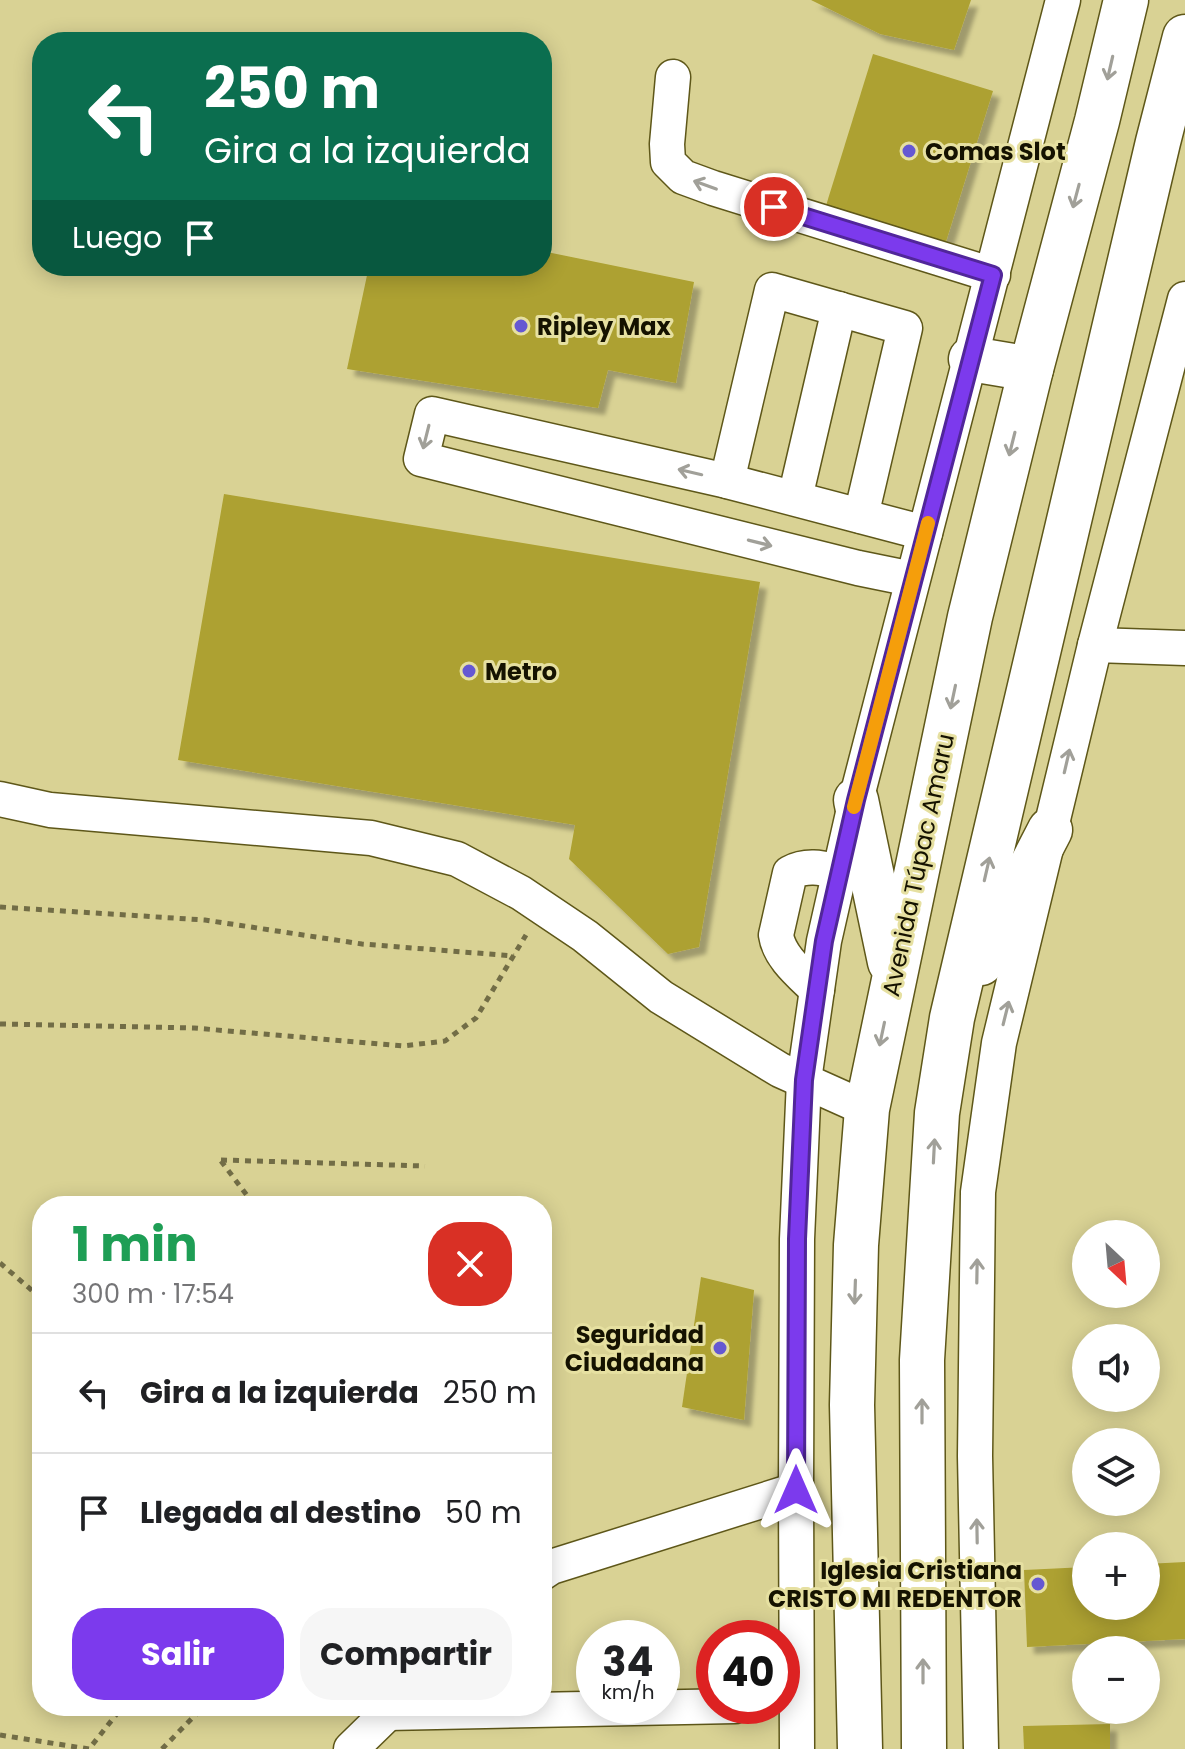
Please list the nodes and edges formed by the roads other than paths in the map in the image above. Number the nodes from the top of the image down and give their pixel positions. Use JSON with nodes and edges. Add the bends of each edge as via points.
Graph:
{"nodes":[{"id":1,"x":1063,"y":0,"type":"edge"},
{"id":2,"x":1126,"y":0,"type":"edge"},
{"id":3,"x":1185,"y":37,"type":"edge"},
{"id":4,"x":673,"y":77,"type":"dead end"},
{"id":5,"x":993,"y":275,"type":"junction"},
{"id":6,"x":1185,"y":299,"type":"edge"},
{"id":7,"x":839,"y":309,"type":"junction"},
{"id":8,"x":971,"y":359,"type":"junction"},
{"id":9,"x":1031,"y":369,"type":"junction"},
{"id":10,"x":727,"y":481,"type":"junction"},
{"id":11,"x":795,"y":498,"type":"junction"},
{"id":12,"x":861,"y":516,"type":"junction"},
{"id":13,"x":925,"y":533,"type":"junction"},
{"id":14,"x":912,"y":579,"type":"junction"},
{"id":15,"x":1095,"y":645,"type":"junction"},
{"id":16,"x":1185,"y":648,"type":"edge"},
{"id":17,"x":0,"y":799,"type":"edge"},
{"id":18,"x":856,"y":800,"type":"junction"},
{"id":19,"x":1050,"y":830,"type":"junction"},
{"id":20,"x":840,"y":872,"type":"junction"},
{"id":21,"x":893,"y":980,"type":"junction"},
{"id":22,"x":817,"y":990,"type":"junction"},
{"id":23,"x":952,"y":1018,"type":"junction"},
{"id":24,"x":804,"y":1080,"type":"junction"},
{"id":25,"x":867,"y":1109,"type":"junction"},
{"id":26,"x":796,"y":1490,"type":"junction"},
{"id":27,"x":552,"y":1567,"type":"edge"},
{"id":28,"x":792,"y":1620,"type":"edge"},
{"id":29,"x":696,"y":1706,"type":"edge"},
{"id":30,"x":552,"y":1708,"type":"edge"},
{"id":31,"x":385,"y":1716,"type":"edge"},
{"id":32,"x":792,"y":1724,"type":"edge"},
{"id":33,"x":351,"y":1749,"type":"edge"},
{"id":34,"x":797,"y":1749,"type":"edge"},
{"id":35,"x":860,"y":1749,"type":"edge"},
{"id":36,"x":924,"y":1749,"type":"edge"},
{"id":37,"x":981,"y":1749,"type":"edge"}],
"edges":[{"from":1,"to":5,"type":"street"},
{"from":2,"to":9,"type":"highway","name":"Avenida Túpac Amaru","one_way":true},
{"from":23,"to":3,"type":"highway","one_way":true},
{"from":5,"to":4,"type":"street","one_way":true,"via":[[683,177],[668,162]]},
{"from":5,"to":8,"type":"street"},
{"from":6,"to":15,"type":"street"},
{"from":7,"to":10,"type":"street","via":[[772,290]]},
{"from":7,"to":11,"type":"street"},
{"from":7,"to":12,"type":"street","via":[[905,328]]},
{"from":8,"to":9,"type":"highway"},
{"from":8,"to":13,"type":"street"},
{"from":9,"to":21,"type":"highway","name":"Avenida Túpac Amaru","one_way":true,"via":[[970,617]]},
{"from":10,"to":11,"type":"street"},
{"from":10,"to":14,"type":"street","one_way":true,"via":[[432,414],[421,459]]},
{"from":11,"to":12,"type":"street"},
{"from":12,"to":13,"type":"street"},
{"from":13,"to":14,"type":"street"},
{"from":14,"to":18,"type":"street"},
{"from":15,"to":16,"type":"street"},
{"from":19,"to":15,"type":"street","one_way":true},
{"from":17,"to":24,"type":"street","via":[[50,810],[371,838],[457,859],[543,907],[661,997]]},
{"from":18,"to":20,"type":"street"},
{"from":18,"to":21,"type":"highway"},
{"from":19,"to":23,"type":"highway"},
{"from":37,"to":19,"type":"street","one_way":true,"via":[[975,1456],[978,1192],[999,1043]]},
{"from":20,"to":22,"type":"street"},
{"from":20,"to":22,"type":"street","via":[[803,867],[790,873],[776,935],[782,952]]},
{"from":21,"to":25,"type":"highway","name":"Avenida Túpac Amaru","one_way":true},
{"from":22,"to":24,"type":"street"},
{"from":36,"to":23,"type":"highway","one_way":true,"via":[[922,1360],[937,1113]]},
{"from":24,"to":25,"type":"street"},
{"from":24,"to":26,"type":"street"},
{"from":25,"to":35,"type":"highway","name":"Avenida Túpac Amaru","one_way":true,"via":[[856,1245],[852,1405]]},
{"from":26,"to":27,"type":"street"},
{"from":26,"to":28,"type":"street"},
{"from":29,"to":30,"type":"street"},
{"from":31,"to":33,"type":"street"},
{"from":32,"to":34,"type":"street"}]}
